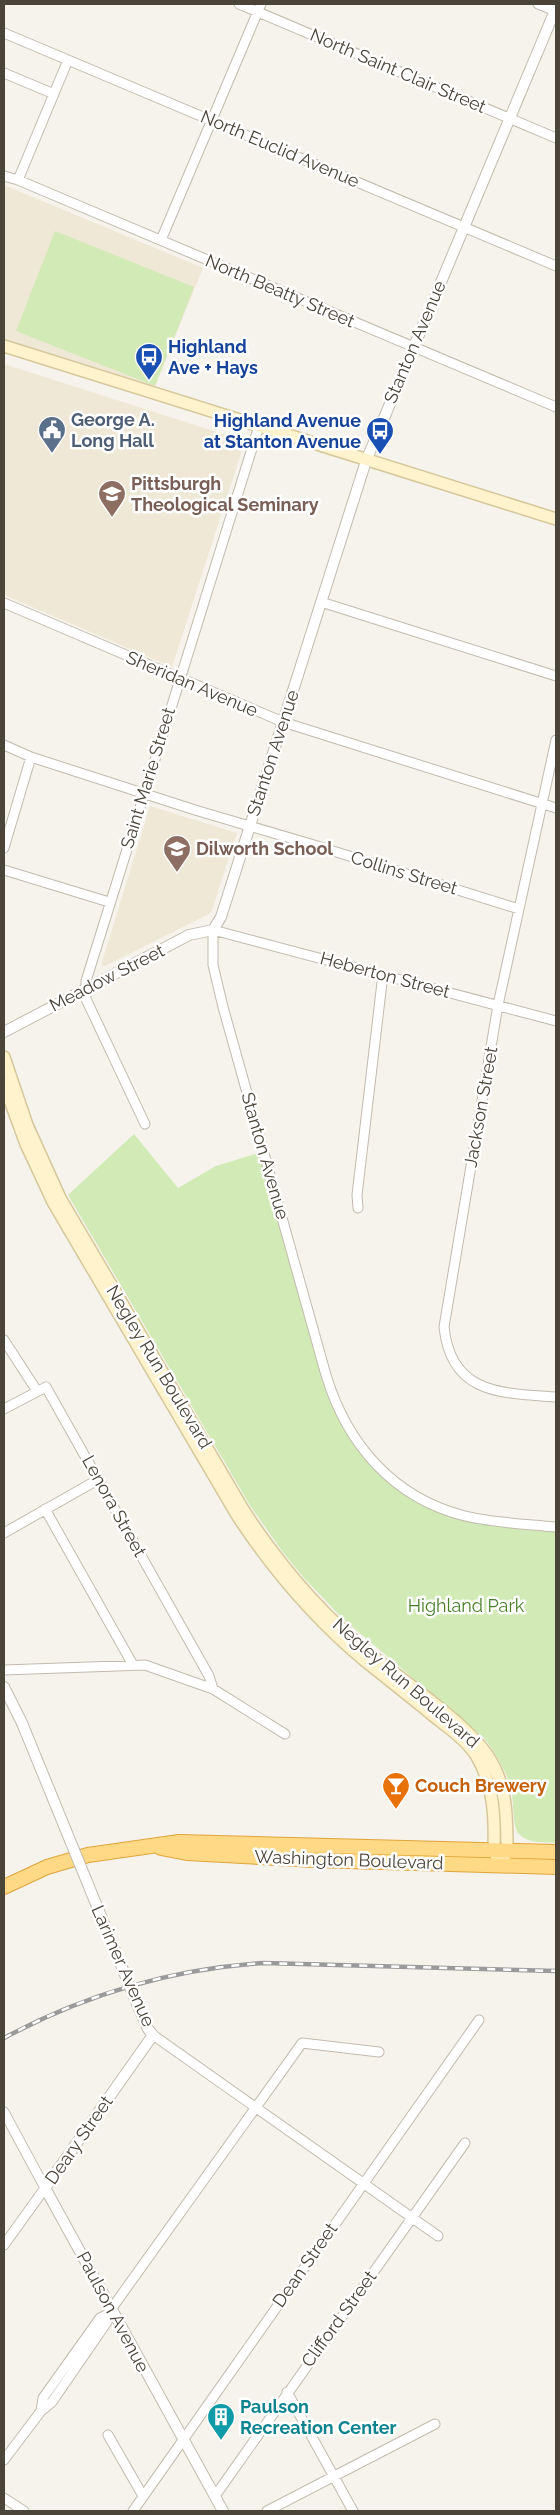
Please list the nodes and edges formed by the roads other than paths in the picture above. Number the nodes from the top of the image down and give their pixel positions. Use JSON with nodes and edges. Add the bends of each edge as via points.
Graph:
{"nodes":[{"id":1,"x":239,"y":4,"type":"edge"},
{"id":2,"x":538,"y":4,"type":"edge"},
{"id":3,"x":259,"y":8,"type":"edge"},
{"id":4,"x":556,"y":10,"type":"edge"},
{"id":5,"x":4,"y":33,"type":"edge"},
{"id":6,"x":68,"y":60,"type":"junction"},
{"id":7,"x":4,"y":73,"type":"edge"},
{"id":8,"x":54,"y":94,"type":"junction"},
{"id":9,"x":510,"y":118,"type":"junction"},
{"id":10,"x":211,"y":120,"type":"junction"},
{"id":11,"x":556,"y":138,"type":"edge"},
{"id":12,"x":4,"y":176,"type":"edge"},
{"id":13,"x":18,"y":180,"type":"junction"},
{"id":14,"x":464,"y":227,"type":"junction"},
{"id":15,"x":161,"y":240,"type":"junction"},
{"id":16,"x":556,"y":265,"type":"edge"},
{"id":17,"x":4,"y":346,"type":"edge"},
{"id":18,"x":414,"y":347,"type":"junction"},
{"id":19,"x":556,"y":407,"type":"edge"},
{"id":20,"x":259,"y":426,"type":"junction"},
{"id":21,"x":366,"y":461,"type":"junction"},
{"id":22,"x":556,"y":519,"type":"edge"},
{"id":23,"x":321,"y":602,"type":"junction"},
{"id":24,"x":4,"y":604,"type":"edge"},
{"id":25,"x":556,"y":676,"type":"edge"},
{"id":26,"x":179,"y":678,"type":"junction"},
{"id":27,"x":283,"y":722,"type":"junction"},
{"id":28,"x":556,"y":740,"type":"edge"},
{"id":29,"x":4,"y":745,"type":"edge"},
{"id":30,"x":31,"y":757,"type":"junction"},
{"id":31,"x":144,"y":792,"type":"junction"},
{"id":32,"x":543,"y":804,"type":"junction"},
{"id":33,"x":556,"y":808,"type":"edge"},
{"id":34,"x":250,"y":826,"type":"junction"},
{"id":35,"x":4,"y":848,"type":"edge"},
{"id":36,"x":4,"y":870,"type":"edge"},
{"id":37,"x":109,"y":902,"type":"junction"},
{"id":38,"x":519,"y":909,"type":"junction"},
{"id":39,"x":213,"y":930,"type":"junction"},
{"id":40,"x":383,"y":974,"type":"junction"},
{"id":41,"x":86,"y":989,"type":"junction"},
{"id":42,"x":498,"y":1005,"type":"junction"},
{"id":43,"x":556,"y":1022,"type":"edge"},
{"id":44,"x":4,"y":1032,"type":"edge"},
{"id":45,"x":4,"y":1057,"type":"edge"},
{"id":46,"x":4,"y":1084,"type":"edge"},
{"id":47,"x":145,"y":1124,"type":"dead end"},
{"id":48,"x":358,"y":1208,"type":"dead end"},
{"id":49,"x":4,"y":1340,"type":"edge"},
{"id":50,"x":37,"y":1391,"type":"junction"},
{"id":51,"x":556,"y":1398,"type":"edge"},
{"id":52,"x":4,"y":1409,"type":"edge"},
{"id":53,"x":99,"y":1479,"type":"junction"},
{"id":54,"x":44,"y":1509,"type":"junction"},
{"id":55,"x":556,"y":1527,"type":"edge"},
{"id":56,"x":4,"y":1533,"type":"edge"},
{"id":57,"x":133,"y":1665,"type":"junction"},
{"id":58,"x":4,"y":1670,"type":"edge"},
{"id":59,"x":4,"y":1687,"type":"edge"},
{"id":60,"x":212,"y":1689,"type":"junction"},
{"id":61,"x":6,"y":1698,"type":"edge"},
{"id":62,"x":285,"y":1734,"type":"dead end"},
{"id":63,"x":143,"y":1847,"type":"junction"},
{"id":64,"x":500,"y":1851,"type":"junction"},
{"id":65,"x":556,"y":1852,"type":"edge"},
{"id":66,"x":500,"y":1866,"type":"junction"},
{"id":67,"x":556,"y":1867,"type":"edge"},
{"id":68,"x":4,"y":1887,"type":"edge"},
{"id":69,"x":479,"y":2020,"type":"dead end"},
{"id":70,"x":154,"y":2035,"type":"junction"},
{"id":71,"x":379,"y":2052,"type":"dead end"},
{"id":72,"x":257,"y":2108,"type":"junction"},
{"id":73,"x":4,"y":2112,"type":"edge"},
{"id":74,"x":465,"y":2143,"type":"dead end"},
{"id":75,"x":362,"y":2183,"type":"junction"},
{"id":76,"x":45,"y":2188,"type":"junction"},
{"id":77,"x":412,"y":2218,"type":"junction"},
{"id":78,"x":438,"y":2236,"type":"dead end"},
{"id":79,"x":4,"y":2245,"type":"edge"},
{"id":80,"x":110,"y":2311,"type":"junction"},
{"id":81,"x":287,"y":2392,"type":"junction"},
{"id":82,"x":435,"y":2424,"type":"dead end"},
{"id":83,"x":108,"y":2435,"type":"dead end"},
{"id":84,"x":184,"y":2440,"type":"junction"},
{"id":85,"x":4,"y":2460,"type":"edge"},
{"id":86,"x":334,"y":2476,"type":"junction"},
{"id":87,"x":143,"y":2496,"type":"junction"},
{"id":88,"x":215,"y":2496,"type":"junction"},
{"id":89,"x":4,"y":2498,"type":"edge"},
{"id":90,"x":24,"y":2511,"type":"edge"},
{"id":91,"x":133,"y":2511,"type":"edge"},
{"id":92,"x":223,"y":2511,"type":"edge"},
{"id":93,"x":267,"y":2511,"type":"edge"},
{"id":94,"x":353,"y":2511,"type":"edge"}],
"edges":[{"from":1,"to":3,"type":"street","name":"North Saint Clair Street"},
{"from":2,"to":4,"type":"street"},
{"from":3,"to":9,"type":"street","name":"North Saint Clair Street"},
{"from":3,"to":10,"type":"street"},
{"from":4,"to":9,"type":"street","name":"Stanton Avenue"},
{"from":5,"to":6,"type":"street","name":"North Euclid Avenue"},
{"from":6,"to":8,"type":"street"},
{"from":6,"to":10,"type":"street","name":"North Euclid Avenue"},
{"from":7,"to":8,"type":"street"},
{"from":8,"to":13,"type":"street"},
{"from":9,"to":11,"type":"street","name":"North Saint Clair Street"},
{"from":9,"to":14,"type":"street","name":"Stanton Avenue"},
{"from":10,"to":14,"type":"street","name":"North Euclid Avenue"},
{"from":10,"to":15,"type":"street"},
{"from":12,"to":13,"type":"street","name":"North Beatty Street"},
{"from":13,"to":15,"type":"street","name":"North Beatty Street"},
{"from":14,"to":16,"type":"street","name":"North Euclid Avenue"},
{"from":14,"to":18,"type":"street","name":"Stanton Avenue"},
{"from":15,"to":18,"type":"street","name":"North Beatty Street"},
{"from":17,"to":20,"type":"main road"},
{"from":18,"to":19,"type":"street","name":"North Beatty Street"},
{"from":18,"to":21,"type":"street","name":"Stanton Avenue"},
{"from":20,"to":21,"type":"main road"},
{"from":20,"to":26,"type":"street","name":"Saint Marie Street"},
{"from":21,"to":22,"type":"main road"},
{"from":21,"to":23,"type":"street","name":"Stanton Avenue"},
{"from":23,"to":25,"type":"street"},
{"from":23,"to":27,"type":"street","name":"Stanton Avenue"},
{"from":24,"to":26,"type":"street","name":"Sheridan Avenue"},
{"from":26,"to":27,"type":"street","name":"Sheridan Avenue"},
{"from":26,"to":31,"type":"street","name":"Saint Marie Street"},
{"from":27,"to":32,"type":"street","name":"Sheridan Avenue"},
{"from":27,"to":34,"type":"street","name":"Stanton Avenue"},
{"from":28,"to":32,"type":"street","name":"Jackson Street"},
{"from":29,"to":30,"type":"street","name":"Collins Street"},
{"from":30,"to":31,"type":"street","name":"Collins Street"},
{"from":30,"to":35,"type":"street"},
{"from":31,"to":34,"type":"street","name":"Collins Street"},
{"from":31,"to":37,"type":"street","name":"Saint Marie Street"},
{"from":32,"to":33,"type":"street","name":"Sheridan Avenue"},
{"from":32,"to":38,"type":"street","name":"Jackson Street"},
{"from":34,"to":38,"type":"street","name":"Collins Street"},
{"from":34,"to":39,"type":"street","name":"Stanton Avenue","via":[[221,917]]},
{"from":36,"to":37,"type":"street"},
{"from":37,"to":41,"type":"street","name":"Saint Marie Street"},
{"from":38,"to":42,"type":"street","name":"Jackson Street"},
{"from":39,"to":40,"type":"street","name":"Heberton Street"},
{"from":39,"to":41,"type":"street","name":"Meadow Street","via":[[189,935]]},
{"from":39,"to":55,"type":"street","name":"Stanton Avenue","via":[[212,965],[222,1007],[339,1414],[365,1453],[391,1480],[422,1500],[464,1516]]},
{"from":40,"to":42,"type":"street","name":"Heberton Street"},
{"from":40,"to":48,"type":"street","via":[[356,1195]]},
{"from":41,"to":44,"type":"street","name":"Meadow Street"},
{"from":41,"to":47,"type":"street","name":"Saint Marie Street","via":[[86,999]]},
{"from":42,"to":43,"type":"street","name":"Heberton Street"},
{"from":42,"to":51,"type":"street","name":"Jackson Street","via":[[444,1327],[445,1340],[457,1367],[487,1390]]},
{"from":45,"to":64,"type":"main road","name":"Negley Run Boulevard","via":[[30,1133],[60,1198],[244,1511],[286,1570],[327,1615],[465,1730],[488,1756],[505,1797]]},
{"from":46,"to":64,"type":"main road","name":"Negley Run Boulevard","via":[[34,1161],[77,1245],[237,1515],[292,1589],[332,1631],[452,1730],[475,1754],[493,1799]]},
{"from":49,"to":50,"type":"street","name":"Lenora Street"},
{"from":50,"to":52,"type":"street"},
{"from":50,"to":53,"type":"street","name":"Lenora Street","via":[[46,1387]]},
{"from":53,"to":54,"type":"street"},
{"from":53,"to":60,"type":"street","name":"Lenora Street","via":[[209,1676]]},
{"from":54,"to":56,"type":"street"},
{"from":54,"to":57,"type":"street"},
{"from":57,"to":58,"type":"street"},
{"from":57,"to":60,"type":"street","via":[[146,1665]]},
{"from":59,"to":61,"type":"street","name":"Larimer Avenue"},
{"from":60,"to":62,"type":"street"},
{"from":61,"to":70,"type":"street","name":"Larimer Avenue","bridge":true,"via":[[22,1723],[137,2004]]},
{"from":63,"to":64,"type":"highway","name":"Washington Boulevard","via":[[187,1841]]},
{"from":63,"to":66,"type":"highway","name":"Washington Boulevard","via":[[304,1860]]},
{"from":63,"to":68,"type":"highway","name":"Washington Boulevard","via":[[106,1851],[67,1861]]},
{"from":64,"to":65,"type":"highway","name":"Washington Boulevard"},
{"from":64,"to":66,"type":"main road","name":"Negley Run Boulevard"},
{"from":66,"to":67,"type":"highway","name":"Washington Boulevard"},
{"from":69,"to":75,"type":"street","name":"Dean Street"},
{"from":70,"to":72,"type":"street","name":"Larimer Avenue"},
{"from":70,"to":76,"type":"street","name":"Deary Street"},
{"from":71,"to":72,"type":"street","via":[[302,2043]]},
{"from":72,"to":75,"type":"street","name":"Larimer Avenue"},
{"from":72,"to":80,"type":"street"},
{"from":73,"to":76,"type":"street","name":"Paulson Avenue"},
{"from":74,"to":77,"type":"street","name":"Clifford Street"},
{"from":75,"to":77,"type":"street","name":"Larimer Avenue"},
{"from":75,"to":84,"type":"street","name":"Dean Street"},
{"from":76,"to":79,"type":"street","name":"Deary Street"},
{"from":76,"to":80,"type":"street","name":"Paulson Avenue"},
{"from":77,"to":78,"type":"street","name":"Larimer Avenue"},
{"from":77,"to":81,"type":"street","name":"Clifford Street"},
{"from":80,"to":84,"type":"street","name":"Paulson Avenue"},
{"from":80,"to":85,"type":"street","via":[[108,2322],[52,2402],[41,2411]]},
{"from":81,"to":86,"type":"street"},
{"from":81,"to":88,"type":"street","name":"Clifford Street"},
{"from":82,"to":86,"type":"street"},
{"from":83,"to":87,"type":"street"},
{"from":84,"to":87,"type":"street","name":"Dean Street"},
{"from":84,"to":88,"type":"street","name":"Paulson Avenue"},
{"from":86,"to":93,"type":"street"},
{"from":86,"to":94,"type":"street"},
{"from":87,"to":91,"type":"street","name":"Dean Street"},
{"from":88,"to":92,"type":"street","name":"Paulson Avenue"},
{"from":89,"to":90,"type":"street"}]}
